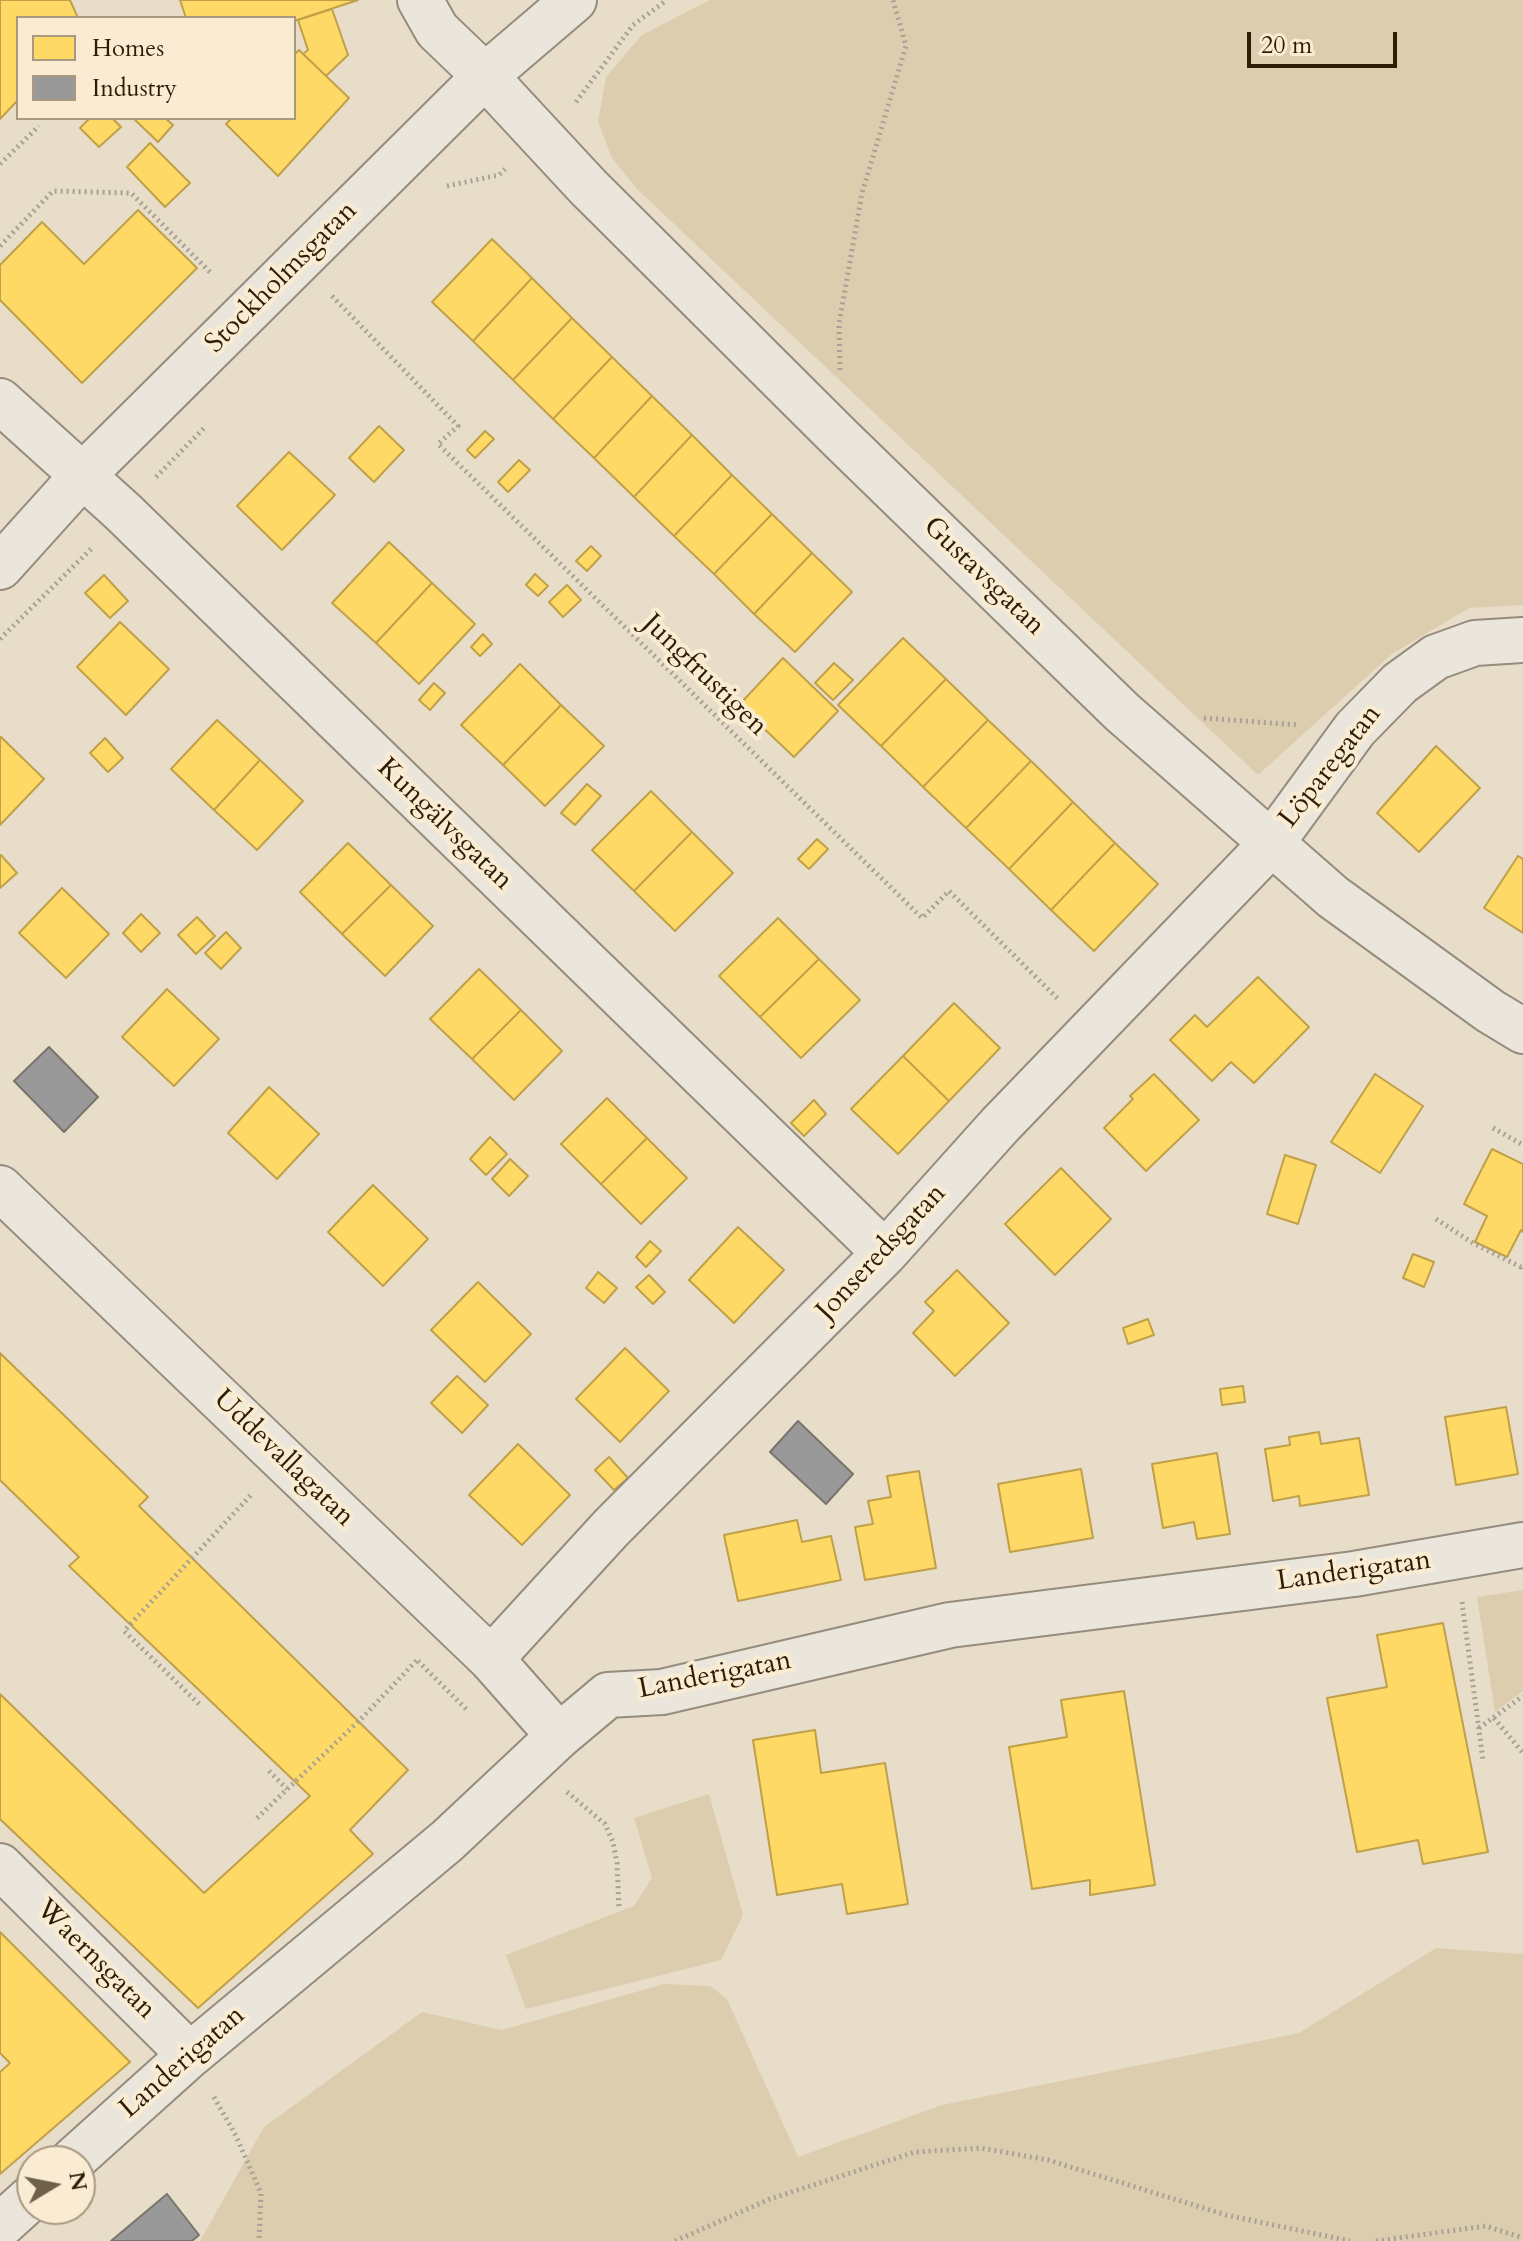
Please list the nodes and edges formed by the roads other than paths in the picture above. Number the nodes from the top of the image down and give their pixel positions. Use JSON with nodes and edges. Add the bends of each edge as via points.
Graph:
{"nodes":[{"id":1,"x":420,"y":0,"type":"edge"},
{"id":2,"x":574,"y":0,"type":"edge"},
{"id":3,"x":485,"y":76,"type":"junction"},
{"id":4,"x":0,"y":401,"type":"edge"},
{"id":5,"x":83,"y":475,"type":"junction"},
{"id":6,"x":0,"y":567,"type":"edge"},
{"id":7,"x":1523,"y":640,"type":"edge"},
{"id":8,"x":1271,"y":844,"type":"junction"},
{"id":9,"x":1523,"y":1031,"type":"edge"},
{"id":10,"x":0,"y":1188,"type":"edge"},
{"id":11,"x":885,"y":1253,"type":"junction"},
{"id":12,"x":1523,"y":1545,"type":"edge"},
{"id":13,"x":491,"y":1659,"type":"junction"},
{"id":14,"x":559,"y":1736,"type":"junction"},
{"id":15,"x":0,"y":1866,"type":"edge"},
{"id":16,"x":190,"y":2055,"type":"junction"},
{"id":17,"x":90,"y":2145,"type":"edge"},
{"id":18,"x":16,"y":2212,"type":"edge"},
{"id":19,"x":0,"y":2226,"type":"edge"}],
"edges":[{"from":1,"to":3,"type":"street","name":"Gustavsgatan","via":[[437,30]]},
{"from":2,"to":3,"type":"street","name":"Stockholmsgatan"},
{"from":3,"to":5,"type":"street","name":"Stockholmsgatan"},
{"from":3,"to":8,"type":"street","name":"Gustavsgatan","via":[[841,439],[1122,712]]},
{"from":4,"to":5,"type":"street","name":"Kungälvsgatan"},
{"from":5,"to":6,"type":"street","name":"Stockholmsgatan"},
{"from":5,"to":11,"type":"street","name":"Kungälvsgatan"},
{"from":7,"to":8,"type":"street","name":"Löparegatan","via":[[1475,643],[1436,657],[1400,683],[1355,729]]},
{"from":8,"to":9,"type":"street","name":"Gustavsgatan","via":[[1333,897]]},
{"from":8,"to":11,"type":"street","name":"Jonseredsgatan","via":[[1000,1125]]},
{"from":10,"to":13,"type":"street","name":"Uddevallagatan"},
{"from":11,"to":13,"type":"street","name":"Jonseredsgatan","via":[[611,1528]]},
{"from":12,"to":14,"type":"street","name":"Landerigatan","via":[[1354,1574],[950,1625],[662,1692],[608,1695]]},
{"from":13,"to":14,"type":"street","name":"Uddevallagatan"},
{"from":14,"to":16,"type":"street","name":"Landerigatan","via":[[447,1841]]},
{"from":15,"to":16,"type":"street","name":"Waernsgatan"},
{"from":16,"to":17,"type":"street","name":"Landerigatan"},
{"from":18,"to":19,"type":"street"}]}
